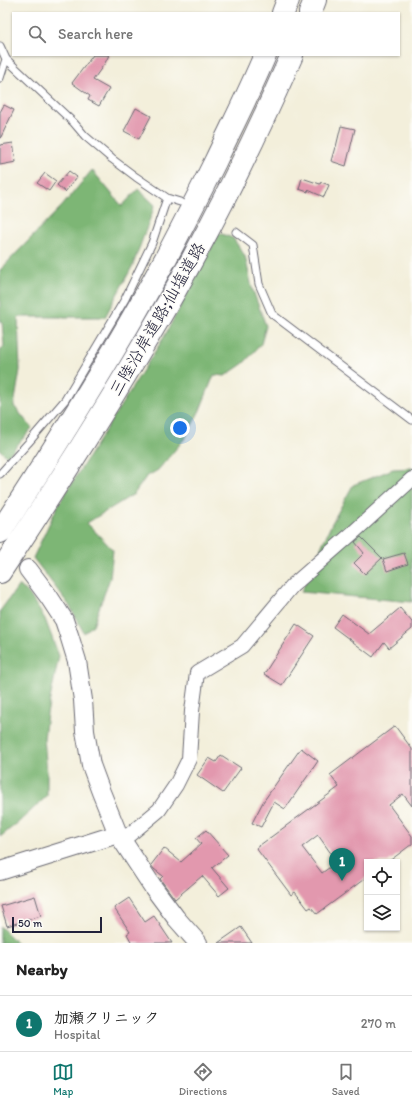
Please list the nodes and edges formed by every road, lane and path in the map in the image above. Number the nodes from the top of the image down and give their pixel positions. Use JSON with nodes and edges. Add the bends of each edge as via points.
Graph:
{"nodes":[{"id":1,"x":273,"y":0,"type":"edge"},
{"id":2,"x":288,"y":0,"type":"edge"},
{"id":3,"x":315,"y":0,"type":"edge"},
{"id":4,"x":269,"y":12,"type":"edge"},
{"id":5,"x":283,"y":12,"type":"edge"},
{"id":6,"x":310,"y":12,"type":"edge"},
{"id":7,"x":0,"y":46,"type":"edge"},
{"id":8,"x":255,"y":56,"type":"edge"},
{"id":9,"x":265,"y":56,"type":"edge"},
{"id":10,"x":292,"y":56,"type":"edge"},
{"id":11,"x":6,"y":59,"type":"junction"},
{"id":12,"x":0,"y":78,"type":"edge"},
{"id":13,"x":228,"y":136,"type":"junction"},
{"id":14,"x":167,"y":198,"type":"junction"},
{"id":15,"x":180,"y":202,"type":"dead end"},
{"id":16,"x":236,"y":232,"type":"dead end"},
{"id":17,"x":412,"y":420,"type":"edge"},
{"id":18,"x":0,"y":474,"type":"edge"},
{"id":19,"x":412,"y":479,"type":"edge"},
{"id":20,"x":0,"y":532,"type":"edge"},
{"id":21,"x":28,"y":569,"type":"dead end"},
{"id":22,"x":0,"y":572,"type":"edge"},
{"id":23,"x":121,"y":837,"type":"junction"},
{"id":24,"x":0,"y":871,"type":"edge"},
{"id":25,"x":198,"y":943,"type":"edge"}],
"edges":[{"from":1,"to":4,"type":"highway"},
{"from":2,"to":5,"type":"highway"},
{"from":3,"to":6,"type":"highway"},
{"from":7,"to":11,"type":"lane"},
{"from":8,"to":13,"type":"highway"},
{"from":9,"to":13,"type":"highway","name":"三陸沿岸道路;仙塩道路"},
{"from":10,"to":22,"type":"highway","name":"三陸沿岸道路;仙塩道路","via":[[211,224],[157,322],[97,422]]},
{"from":11,"to":12,"type":"lane"},
{"from":11,"to":14,"type":"lane","via":[[85,136]]},
{"from":13,"to":20,"type":"highway","name":"三陸沿岸道路;仙塩道路","via":[[129,324]]},
{"from":14,"to":15,"type":"lane"},
{"from":14,"to":18,"type":"lane","via":[[152,243],[125,299],[65,400]]},
{"from":16,"to":17,"type":"lane","via":[[253,245],[259,284],[272,314]]},
{"from":19,"to":23,"type":"street","via":[[292,586],[242,646],[197,674],[190,759],[159,810]]},
{"from":21,"to":23,"type":"street","via":[[49,596],[70,635],[77,661],[91,765]]},
{"from":23,"to":24,"type":"street"},
{"from":23,"to":25,"type":"street","via":[[153,887]]}]}
